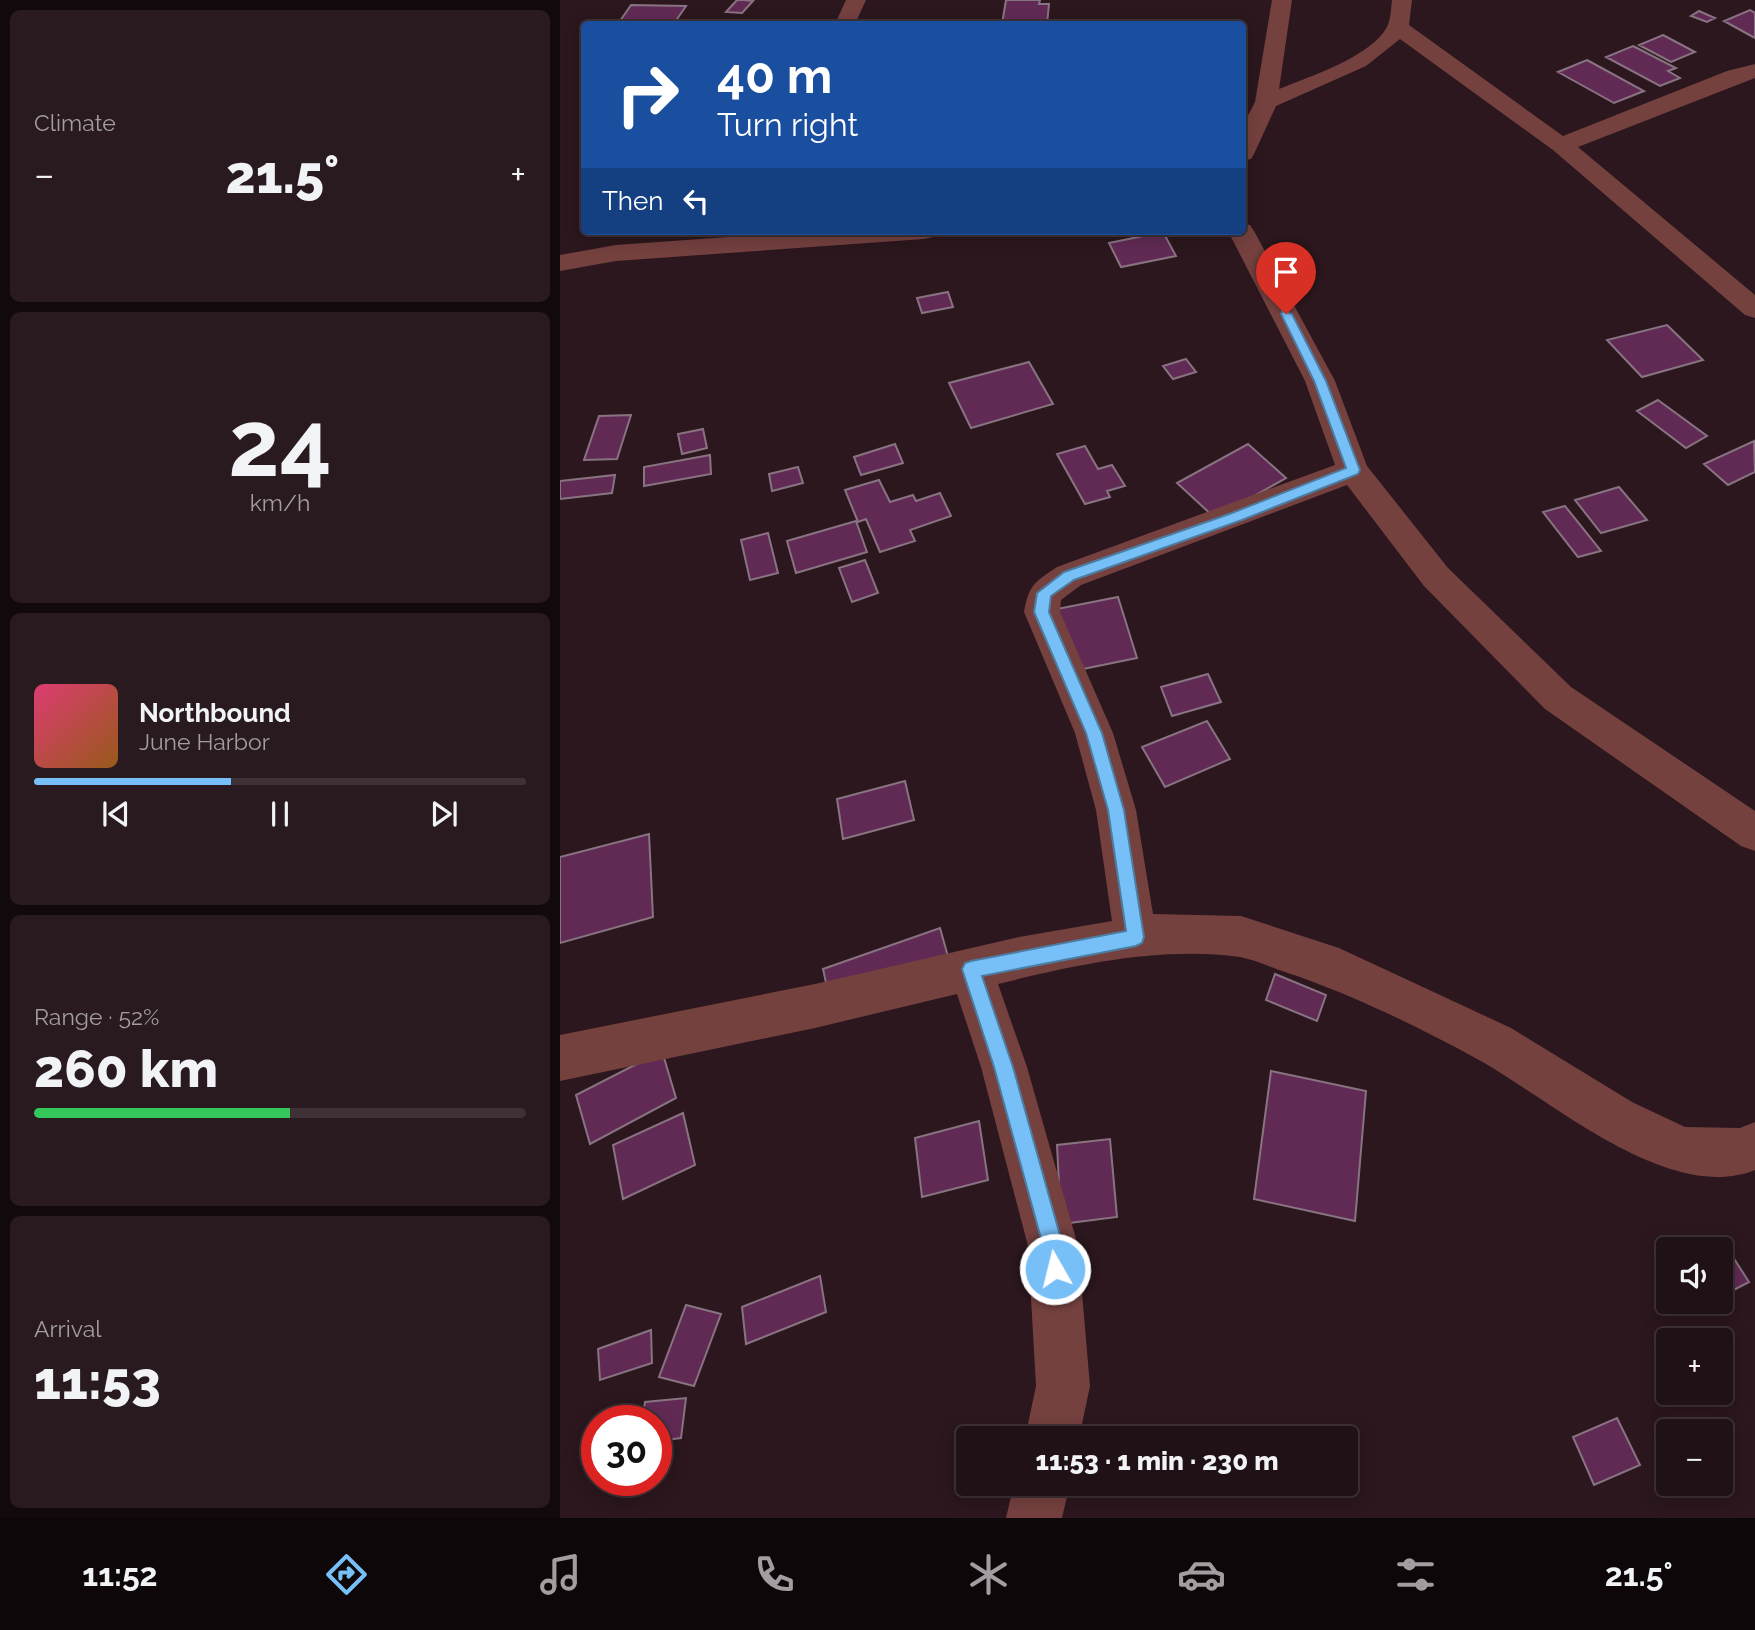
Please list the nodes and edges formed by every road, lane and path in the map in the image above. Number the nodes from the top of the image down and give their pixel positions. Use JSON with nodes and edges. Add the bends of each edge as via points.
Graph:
{"nodes":[{"id":1,"x":856,"y":0,"type":"edge"},
{"id":2,"x":1282,"y":0,"type":"edge"},
{"id":3,"x":1402,"y":0,"type":"edge"},
{"id":4,"x":846,"y":21,"type":"edge"},
{"id":5,"x":1398,"y":27,"type":"junction"},
{"id":6,"x":1755,"y":71,"type":"edge"},
{"id":7,"x":1266,"y":102,"type":"junction"},
{"id":8,"x":1246,"y":144,"type":"edge"},
{"id":9,"x":1561,"y":145,"type":"junction"},
{"id":10,"x":868,"y":235,"type":"edge"},
{"id":11,"x":1243,"y":235,"type":"edge"},
{"id":12,"x":560,"y":263,"type":"edge"},
{"id":13,"x":1755,"y":309,"type":"edge"},
{"id":14,"x":1353,"y":470,"type":"junction"},
{"id":15,"x":1755,"y":833,"type":"edge"},
{"id":16,"x":1136,"y":937,"type":"junction"},
{"id":17,"x":971,"y":969,"type":"junction"},
{"id":18,"x":560,"y":1058,"type":"edge"},
{"id":19,"x":1755,"y":1146,"type":"edge"},
{"id":20,"x":1055,"y":1426,"type":"edge"},
{"id":21,"x":1039,"y":1496,"type":"edge"},
{"id":22,"x":1034,"y":1518,"type":"edge"}],
"edges":[{"from":1,"to":4,"type":"street"},
{"from":2,"to":7,"type":"street"},
{"from":3,"to":5,"type":"street"},
{"from":5,"to":7,"type":"street","via":[[1352,65]]},
{"from":5,"to":9,"type":"street"},
{"from":6,"to":9,"type":"street"},
{"from":7,"to":8,"type":"street"},
{"from":9,"to":13,"type":"street"},
{"from":10,"to":12,"type":"street","via":[[616,253]]},
{"from":11,"to":14,"type":"street","via":[[1320,381]]},
{"from":14,"to":15,"type":"street","via":[[1436,577],[1558,698]]},
{"from":14,"to":16,"type":"street","via":[[1069,576],[1045,593],[1042,612],[1094,733],[1116,810]]},
{"from":16,"to":17,"type":"street"},
{"from":16,"to":19,"type":"street","via":[[1241,937],[1339,969],[1494,1044],[1615,1119],[1683,1151],[1740,1152]]},
{"from":17,"to":18,"type":"street"},
{"from":17,"to":20,"type":"street","via":[[1004,1067],[1053,1246],[1063,1386]]},
{"from":21,"to":22,"type":"street"}]}
